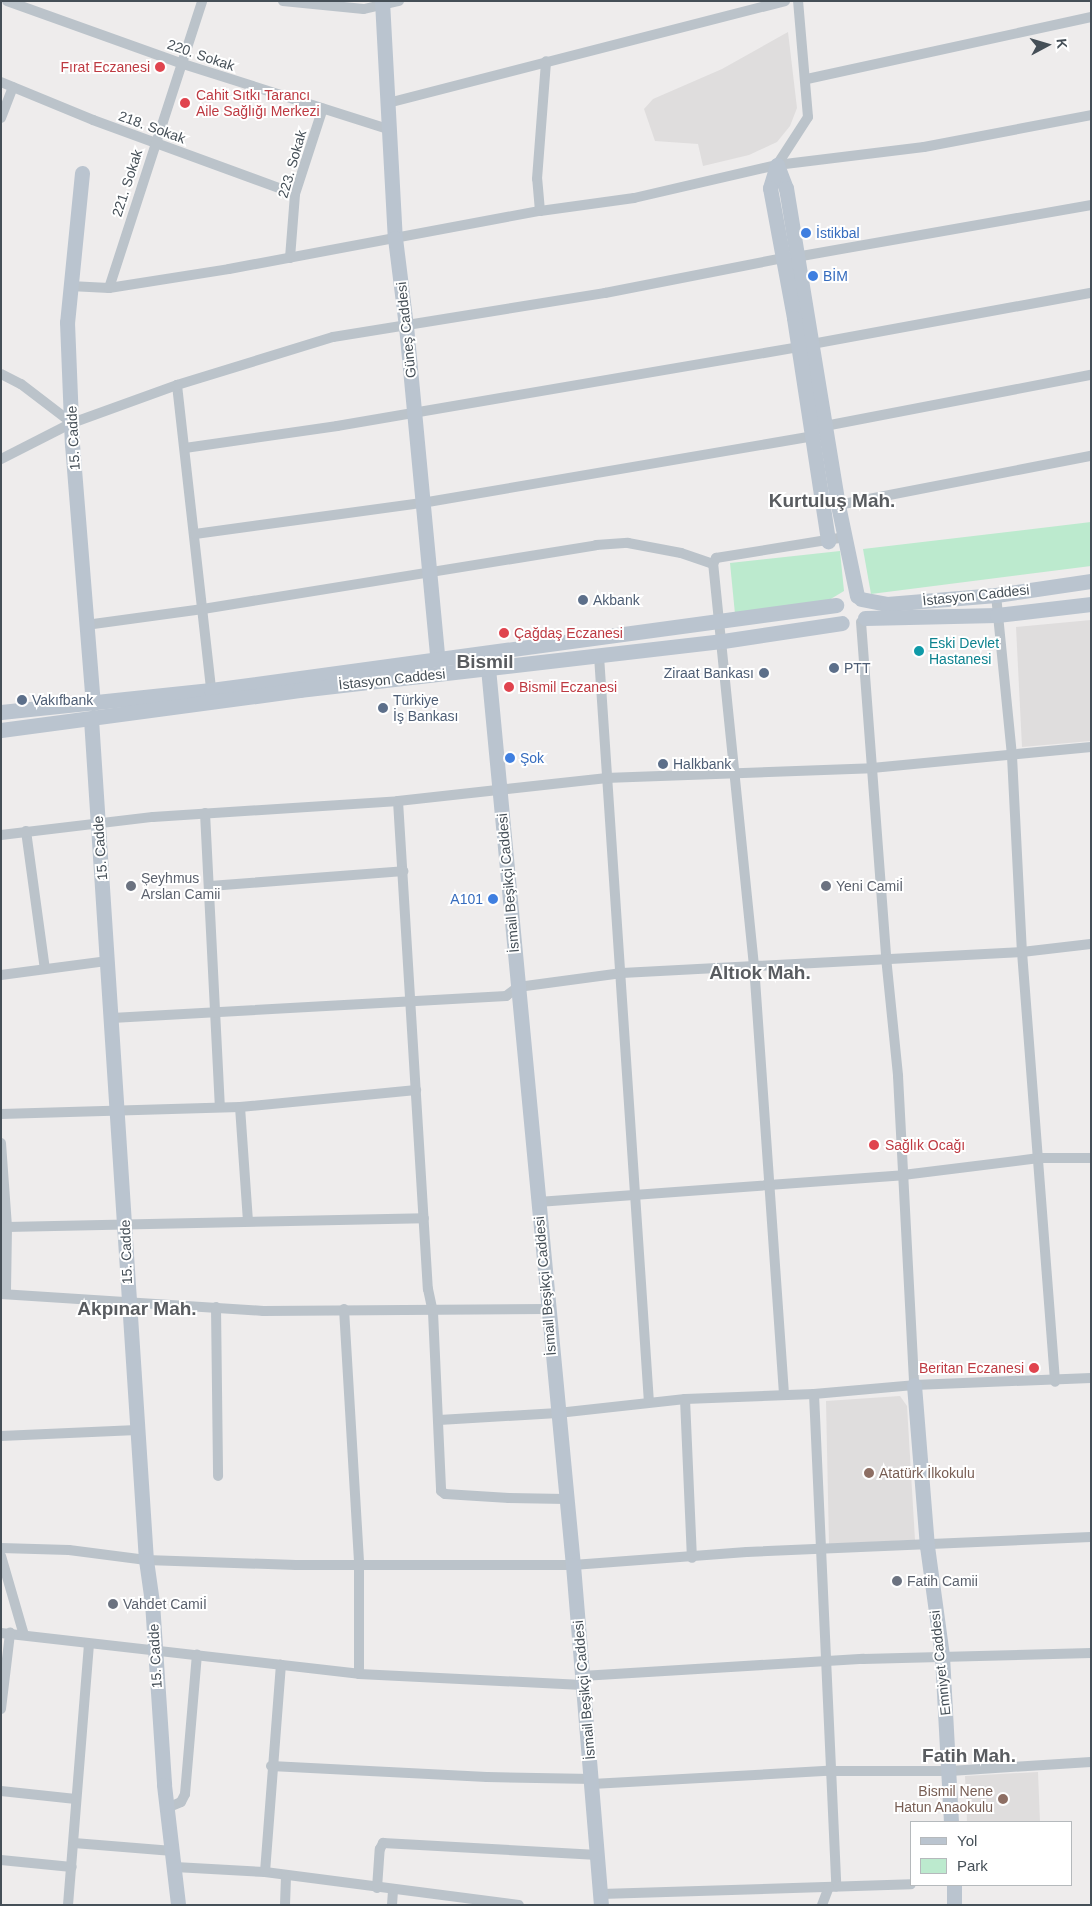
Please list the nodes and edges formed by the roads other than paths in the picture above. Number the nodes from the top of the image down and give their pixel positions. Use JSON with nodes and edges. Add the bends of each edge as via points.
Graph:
{"nodes":[{"id":1,"x":7,"y":1,"type":"edge"},
{"id":2,"x":202,"y":1,"type":"edge"},
{"id":3,"x":284,"y":1,"type":"edge"},
{"id":4,"x":399,"y":1,"type":"edge"},
{"id":5,"x":785,"y":1,"type":"edge"},
{"id":6,"x":798,"y":1,"type":"edge"},
{"id":7,"x":382,"y":3,"type":"edge"},
{"id":8,"x":1091,"y":17,"type":"edge"},
{"id":9,"x":546,"y":62,"type":"junction"},
{"id":10,"x":180,"y":63,"type":"junction"},
{"id":11,"x":807,"y":79,"type":"junction"},
{"id":12,"x":1,"y":82,"type":"edge"},
{"id":13,"x":13,"y":87,"type":"junction"},
{"id":14,"x":388,"y":103,"type":"junction"},
{"id":15,"x":323,"y":108,"type":"junction"},
{"id":16,"x":1091,"y":115,"type":"edge"},
{"id":17,"x":1,"y":118,"type":"edge"},
{"id":18,"x":388,"y":129,"type":"junction"},
{"id":19,"x":155,"y":142,"type":"junction"},
{"id":20,"x":778,"y":165,"type":"junction"},
{"id":21,"x":82,"y":173,"type":"dead end"},
{"id":22,"x":295,"y":194,"type":"junction"},
{"id":23,"x":1091,"y":205,"type":"edge"},
{"id":24,"x":540,"y":211,"type":"junction"},
{"id":25,"x":394,"y":238,"type":"junction"},
{"id":26,"x":290,"y":258,"type":"junction"},
{"id":27,"x":789,"y":258,"type":"junction"},
{"id":28,"x":70,"y":286,"type":"junction"},
{"id":29,"x":108,"y":288,"type":"junction"},
{"id":30,"x":1091,"y":293,"type":"edge"},
{"id":31,"x":406,"y":326,"type":"junction"},
{"id":32,"x":805,"y":346,"type":"junction"},
{"id":33,"x":1,"y":374,"type":"edge"},
{"id":34,"x":1091,"y":374,"type":"edge"},
{"id":35,"x":176,"y":385,"type":"junction"},
{"id":36,"x":415,"y":411,"type":"junction"},
{"id":37,"x":72,"y":423,"type":"junction"},
{"id":38,"x":825,"y":426,"type":"junction"},
{"id":39,"x":812,"y":436,"type":"junction"},
{"id":40,"x":185,"y":448,"type":"junction"},
{"id":41,"x":1091,"y":456,"type":"edge"},
{"id":42,"x":1,"y":459,"type":"edge"},
{"id":43,"x":422,"y":503,"type":"junction"},
{"id":44,"x":838,"y":505,"type":"junction"},
{"id":45,"x":195,"y":534,"type":"junction"},
{"id":46,"x":845,"y":537,"type":"junction"},
{"id":47,"x":828,"y":541,"type":"junction"},
{"id":48,"x":713,"y":564,"type":"junction"},
{"id":49,"x":430,"y":572,"type":"junction"},
{"id":50,"x":1091,"y":581,"type":"edge"},
{"id":51,"x":996,"y":595,"type":"junction"},
{"id":52,"x":859,"y":597,"type":"junction"},
{"id":53,"x":1091,"y":604,"type":"edge"},
{"id":54,"x":836,"y":605,"type":"junction"},
{"id":55,"x":203,"y":609,"type":"junction"},
{"id":56,"x":997,"y":615,"type":"junction"},
{"id":57,"x":721,"y":620,"type":"junction"},
{"id":58,"x":863,"y":620,"type":"junction"},
{"id":59,"x":842,"y":623,"type":"junction"},
{"id":60,"x":86,"y":624,"type":"junction"},
{"id":61,"x":723,"y":641,"type":"junction"},
{"id":62,"x":599,"y":656,"type":"junction"},
{"id":63,"x":438,"y":657,"type":"junction"},
{"id":64,"x":488,"y":668,"type":"junction"},
{"id":65,"x":211,"y":690,"type":"junction"},
{"id":66,"x":93,"y":703,"type":"junction"},
{"id":67,"x":1,"y":712,"type":"edge"},
{"id":68,"x":91,"y":719,"type":"junction"},
{"id":69,"x":1,"y":730,"type":"edge"},
{"id":70,"x":1091,"y":747,"type":"edge"},
{"id":71,"x":1012,"y":756,"type":"junction"},
{"id":72,"x":872,"y":768,"type":"junction"},
{"id":73,"x":734,"y":771,"type":"junction"},
{"id":74,"x":605,"y":778,"type":"junction"},
{"id":75,"x":499,"y":789,"type":"junction"},
{"id":76,"x":398,"y":801,"type":"junction"},
{"id":77,"x":205,"y":813,"type":"junction"},
{"id":78,"x":98,"y":823,"type":"junction"},
{"id":79,"x":26,"y":831,"type":"junction"},
{"id":80,"x":1,"y":835,"type":"edge"},
{"id":81,"x":403,"y":871,"type":"junction"},
{"id":82,"x":210,"y":886,"type":"junction"},
{"id":83,"x":1091,"y":944,"type":"edge"},
{"id":84,"x":1022,"y":952,"type":"junction"},
{"id":85,"x":886,"y":957,"type":"junction"},
{"id":86,"x":108,"y":961,"type":"junction"},
{"id":87,"x":754,"y":966,"type":"junction"},
{"id":88,"x":45,"y":970,"type":"junction"},
{"id":89,"x":622,"y":973,"type":"junction"},
{"id":90,"x":1,"y":975,"type":"edge"},
{"id":91,"x":518,"y":987,"type":"junction"},
{"id":92,"x":410,"y":1001,"type":"junction"},
{"id":93,"x":217,"y":1015,"type":"junction"},
{"id":94,"x":112,"y":1018,"type":"junction"},
{"id":95,"x":416,"y":1090,"type":"junction"},
{"id":96,"x":220,"y":1106,"type":"junction"},
{"id":97,"x":240,"y":1107,"type":"junction"},
{"id":98,"x":119,"y":1111,"type":"junction"},
{"id":99,"x":1,"y":1114,"type":"edge"},
{"id":100,"x":1,"y":1143,"type":"edge"},
{"id":101,"x":1039,"y":1158,"type":"junction"},
{"id":102,"x":1091,"y":1158,"type":"edge"},
{"id":103,"x":903,"y":1175,"type":"junction"},
{"id":104,"x":3,"y":1177,"type":"edge"},
{"id":105,"x":771,"y":1183,"type":"junction"},
{"id":106,"x":637,"y":1194,"type":"junction"},
{"id":107,"x":538,"y":1202,"type":"junction"},
{"id":108,"x":424,"y":1218,"type":"junction"},
{"id":109,"x":248,"y":1220,"type":"junction"},
{"id":110,"x":126,"y":1224,"type":"junction"},
{"id":111,"x":7,"y":1227,"type":"junction"},
{"id":112,"x":4,"y":1244,"type":"edge"},
{"id":113,"x":4,"y":1294,"type":"edge"},
{"id":114,"x":128,"y":1303,"type":"junction"},
{"id":115,"x":216,"y":1307,"type":"junction"},
{"id":116,"x":344,"y":1309,"type":"junction"},
{"id":117,"x":546,"y":1309,"type":"junction"},
{"id":118,"x":433,"y":1312,"type":"junction"},
{"id":119,"x":1091,"y":1378,"type":"edge"},
{"id":120,"x":1054,"y":1382,"type":"junction"},
{"id":121,"x":914,"y":1385,"type":"junction"},
{"id":122,"x":784,"y":1394,"type":"junction"},
{"id":123,"x":814,"y":1394,"type":"junction"},
{"id":124,"x":685,"y":1399,"type":"junction"},
{"id":125,"x":649,"y":1402,"type":"junction"},
{"id":126,"x":558,"y":1413,"type":"junction"},
{"id":127,"x":439,"y":1420,"type":"junction"},
{"id":128,"x":137,"y":1430,"type":"junction"},
{"id":129,"x":1,"y":1436,"type":"edge"},
{"id":130,"x":218,"y":1476,"type":"dead end"},
{"id":131,"x":566,"y":1499,"type":"junction"},
{"id":132,"x":1091,"y":1537,"type":"edge"},
{"id":133,"x":927,"y":1546,"type":"junction"},
{"id":134,"x":1,"y":1548,"type":"edge"},
{"id":135,"x":822,"y":1551,"type":"junction"},
{"id":136,"x":1,"y":1556,"type":"edge"},
{"id":137,"x":692,"y":1558,"type":"junction"},
{"id":138,"x":146,"y":1560,"type":"junction"},
{"id":139,"x":359,"y":1564,"type":"junction"},
{"id":140,"x":573,"y":1565,"type":"junction"},
{"id":141,"x":6,"y":1633,"type":"edge"},
{"id":142,"x":24,"y":1635,"type":"junction"},
{"id":143,"x":89,"y":1644,"type":"junction"},
{"id":144,"x":155,"y":1650,"type":"junction"},
{"id":145,"x":1091,"y":1652,"type":"edge"},
{"id":146,"x":197,"y":1655,"type":"junction"},
{"id":147,"x":942,"y":1656,"type":"junction"},
{"id":148,"x":824,"y":1661,"type":"junction"},
{"id":149,"x":281,"y":1665,"type":"junction"},
{"id":150,"x":358,"y":1674,"type":"junction"},
{"id":151,"x":583,"y":1681,"type":"junction"},
{"id":152,"x":1,"y":1709,"type":"edge"},
{"id":153,"x":1091,"y":1762,"type":"edge"},
{"id":154,"x":272,"y":1766,"type":"junction"},
{"id":155,"x":828,"y":1771,"type":"junction"},
{"id":156,"x":950,"y":1771,"type":"junction"},
{"id":157,"x":592,"y":1782,"type":"junction"},
{"id":158,"x":1,"y":1791,"type":"edge"},
{"id":159,"x":76,"y":1799,"type":"junction"},
{"id":160,"x":167,"y":1808,"type":"junction"},
{"id":161,"x":951,"y":1821,"type":"edge"},
{"id":162,"x":74,"y":1843,"type":"junction"},
{"id":163,"x":173,"y":1851,"type":"junction"},
{"id":164,"x":598,"y":1855,"type":"junction"},
{"id":165,"x":1,"y":1860,"type":"edge"},
{"id":166,"x":175,"y":1866,"type":"junction"},
{"id":167,"x":72,"y":1867,"type":"junction"},
{"id":168,"x":265,"y":1872,"type":"junction"},
{"id":169,"x":286,"y":1876,"type":"junction"},
{"id":170,"x":910,"y":1884,"type":"edge"},
{"id":171,"x":954,"y":1886,"type":"edge"},
{"id":172,"x":832,"y":1887,"type":"junction"},
{"id":173,"x":377,"y":1888,"type":"junction"},
{"id":174,"x":393,"y":1891,"type":"junction"},
{"id":175,"x":601,"y":1899,"type":"edge"},
{"id":176,"x":68,"y":1905,"type":"edge"},
{"id":177,"x":178,"y":1905,"type":"edge"},
{"id":178,"x":285,"y":1905,"type":"edge"},
{"id":179,"x":392,"y":1905,"type":"edge"},
{"id":180,"x":520,"y":1905,"type":"edge"},
{"id":181,"x":822,"y":1905,"type":"edge"},
{"id":182,"x":954,"y":1905,"type":"edge"}],
"edges":[{"from":1,"to":10,"type":"street","name":"220. Sokak"},
{"from":2,"to":10,"type":"street","name":"221. Sokak"},
{"from":3,"to":7,"type":"street","via":[[334,8]]},
{"from":4,"to":7,"type":"street"},
{"from":5,"to":9,"type":"street"},
{"from":6,"to":11,"type":"street"},
{"from":7,"to":14,"type":"street","name":"Güneş Caddesi"},
{"from":8,"to":11,"type":"street"},
{"from":9,"to":14,"type":"street"},
{"from":9,"to":24,"type":"street","via":[[537,179]]},
{"from":10,"to":15,"type":"street","name":"220. Sokak"},
{"from":10,"to":19,"type":"street","name":"221. Sokak"},
{"from":11,"to":20,"type":"street","via":[[808,117]]},
{"from":12,"to":13,"type":"street","name":"218. Sokak"},
{"from":13,"to":17,"type":"street"},
{"from":13,"to":19,"type":"street","name":"218. Sokak"},
{"from":14,"to":18,"type":"street","name":"Güneş Caddesi"},
{"from":15,"to":18,"type":"street","name":"220. Sokak"},
{"from":15,"to":22,"type":"street","name":"223. Sokak"},
{"from":16,"to":20,"type":"street","via":[[924,147]]},
{"from":18,"to":25,"type":"street","name":"Güneş Caddesi"},
{"from":19,"to":22,"type":"street","name":"218. Sokak"},
{"from":19,"to":29,"type":"street","name":"221. Sokak"},
{"from":20,"to":24,"type":"street","via":[[634,198]]},
{"from":20,"to":27,"type":"street","via":[[786,188]]},
{"from":21,"to":28,"type":"street","name":"15. Cadde"},
{"from":22,"to":26,"type":"street","name":"223. Sokak"},
{"from":23,"to":27,"type":"street"},
{"from":24,"to":25,"type":"street"},
{"from":25,"to":26,"type":"street"},
{"from":25,"to":31,"type":"street","name":"Güneş Caddesi"},
{"from":26,"to":29,"type":"street"},
{"from":27,"to":31,"type":"street"},
{"from":27,"to":32,"type":"street"},
{"from":28,"to":29,"type":"street"},
{"from":28,"to":37,"type":"street","name":"15. Cadde","via":[[67,322]]},
{"from":30,"to":32,"type":"street"},
{"from":31,"to":35,"type":"street","via":[[333,337]]},
{"from":31,"to":36,"type":"street","name":"Güneş Caddesi"},
{"from":32,"to":36,"type":"street"},
{"from":32,"to":38,"type":"street"},
{"from":32,"to":39,"type":"street"},
{"from":33,"to":37,"type":"street","via":[[22,384]]},
{"from":34,"to":38,"type":"street"},
{"from":35,"to":37,"type":"street"},
{"from":35,"to":40,"type":"street"},
{"from":36,"to":40,"type":"street"},
{"from":36,"to":43,"type":"street","name":"Güneş Caddesi"},
{"from":37,"to":42,"type":"street"},
{"from":37,"to":60,"type":"street","name":"15. Cadde"},
{"from":38,"to":44,"type":"street"},
{"from":39,"to":43,"type":"street"},
{"from":39,"to":47,"type":"street"},
{"from":40,"to":45,"type":"street"},
{"from":41,"to":44,"type":"street"},
{"from":43,"to":45,"type":"street"},
{"from":43,"to":49,"type":"street","name":"Güneş Caddesi"},
{"from":44,"to":46,"type":"street"},
{"from":45,"to":55,"type":"street"},
{"from":46,"to":47,"type":"street"},
{"from":46,"to":52,"type":"street"},
{"from":47,"to":48,"type":"street","via":[[716,558]]},
{"from":48,"to":49,"type":"street","via":[[628,543],[568,549]]},
{"from":48,"to":57,"type":"street"},
{"from":49,"to":55,"type":"street"},
{"from":49,"to":63,"type":"street","name":"Güneş Caddesi"},
{"from":50,"to":51,"type":"street","name":"İstasyon Caddesi"},
{"from":51,"to":52,"type":"street","name":"İstasyon Caddesi","via":[[887,604]]},
{"from":51,"to":56,"type":"street"},
{"from":52,"to":54,"type":"street","via":[[847,595]]},
{"from":52,"to":58,"type":"street","via":[[866,608]]},
{"from":53,"to":56,"type":"street","name":"İstasyon Caddesi"},
{"from":54,"to":57,"type":"street","name":"İstasyon Caddesi"},
{"from":54,"to":59,"type":"street","via":[[836,615]]},
{"from":55,"to":60,"type":"street"},
{"from":55,"to":65,"type":"street"},
{"from":56,"to":58,"type":"street","name":"İstasyon Caddesi"},
{"from":56,"to":71,"type":"street"},
{"from":57,"to":61,"type":"street"},
{"from":57,"to":63,"type":"street","name":"İstasyon Caddesi"},
{"from":58,"to":59,"type":"street","via":[[852,626]]},
{"from":58,"to":72,"type":"street"},
{"from":59,"to":61,"type":"street","name":"İstasyon Caddesi"},
{"from":60,"to":66,"type":"street","name":"15. Cadde"},
{"from":61,"to":62,"type":"street","name":"İstasyon Caddesi"},
{"from":61,"to":73,"type":"street"},
{"from":62,"to":64,"type":"street","name":"İstasyon Caddesi"},
{"from":62,"to":74,"type":"street"},
{"from":63,"to":65,"type":"street","name":"İstasyon Caddesi"},
{"from":64,"to":68,"type":"street","name":"İstasyon Caddesi"},
{"from":64,"to":75,"type":"street","name":"İsmail Beşikçi Caddesi"},
{"from":65,"to":66,"type":"street","name":"İstasyon Caddesi"},
{"from":66,"to":67,"type":"street","name":"İstasyon Caddesi"},
{"from":68,"to":69,"type":"street","name":"İstasyon Caddesi"},
{"from":68,"to":78,"type":"street","name":"15. Cadde"},
{"from":70,"to":71,"type":"street"},
{"from":71,"to":72,"type":"street"},
{"from":71,"to":84,"type":"street"},
{"from":72,"to":73,"type":"street"},
{"from":72,"to":85,"type":"street"},
{"from":73,"to":74,"type":"street"},
{"from":73,"to":87,"type":"street"},
{"from":74,"to":75,"type":"street"},
{"from":74,"to":89,"type":"street"},
{"from":75,"to":76,"type":"street"},
{"from":75,"to":91,"type":"street","name":"İsmail Beşikçi Caddesi"},
{"from":76,"to":77,"type":"street"},
{"from":76,"to":81,"type":"street"},
{"from":77,"to":78,"type":"street"},
{"from":77,"to":82,"type":"street"},
{"from":78,"to":79,"type":"street"},
{"from":78,"to":86,"type":"street","name":"15. Cadde"},
{"from":79,"to":80,"type":"street"},
{"from":79,"to":88,"type":"street"},
{"from":81,"to":82,"type":"street"},
{"from":81,"to":92,"type":"street"},
{"from":82,"to":93,"type":"street"},
{"from":83,"to":84,"type":"street"},
{"from":84,"to":85,"type":"street"},
{"from":84,"to":101,"type":"street"},
{"from":85,"to":87,"type":"street"},
{"from":85,"to":103,"type":"street","via":[[898,1076]]},
{"from":86,"to":88,"type":"street"},
{"from":86,"to":94,"type":"street","name":"15. Cadde"},
{"from":87,"to":89,"type":"street"},
{"from":87,"to":105,"type":"street"},
{"from":88,"to":90,"type":"street"},
{"from":89,"to":91,"type":"street"},
{"from":89,"to":106,"type":"street"},
{"from":91,"to":92,"type":"street","via":[[506,996]]},
{"from":91,"to":107,"type":"street","name":"İsmail Beşikçi Caddesi"},
{"from":92,"to":93,"type":"street"},
{"from":92,"to":95,"type":"street"},
{"from":93,"to":94,"type":"street"},
{"from":93,"to":96,"type":"street"},
{"from":94,"to":98,"type":"street","name":"15. Cadde"},
{"from":95,"to":97,"type":"street"},
{"from":95,"to":108,"type":"street"},
{"from":96,"to":97,"type":"street"},
{"from":96,"to":98,"type":"street"},
{"from":97,"to":109,"type":"street"},
{"from":98,"to":99,"type":"street"},
{"from":98,"to":110,"type":"street","name":"15. Cadde"},
{"from":100,"to":104,"type":"street"},
{"from":101,"to":102,"type":"street"},
{"from":101,"to":103,"type":"street"},
{"from":101,"to":120,"type":"street"},
{"from":103,"to":105,"type":"street"},
{"from":103,"to":121,"type":"street"},
{"from":104,"to":111,"type":"street"},
{"from":105,"to":106,"type":"street"},
{"from":105,"to":122,"type":"street"},
{"from":106,"to":107,"type":"street"},
{"from":106,"to":125,"type":"street"},
{"from":107,"to":117,"type":"street","name":"İsmail Beşikçi Caddesi"},
{"from":108,"to":109,"type":"street"},
{"from":108,"to":118,"type":"street","via":[[428,1289]]},
{"from":109,"to":110,"type":"street"},
{"from":110,"to":111,"type":"street"},
{"from":110,"to":114,"type":"street","name":"15. Cadde"},
{"from":111,"to":112,"type":"street"},
{"from":112,"to":113,"type":"street"},
{"from":113,"to":114,"type":"street"},
{"from":114,"to":115,"type":"street"},
{"from":114,"to":128,"type":"street","name":"15. Cadde"},
{"from":115,"to":116,"type":"street","via":[[263,1312]]},
{"from":115,"to":130,"type":"street"},
{"from":116,"to":118,"type":"street"},
{"from":116,"to":139,"type":"street"},
{"from":117,"to":118,"type":"street"},
{"from":117,"to":126,"type":"street","name":"İsmail Beşikçi Caddesi"},
{"from":118,"to":127,"type":"street"},
{"from":119,"to":120,"type":"street"},
{"from":120,"to":121,"type":"street"},
{"from":121,"to":123,"type":"street"},
{"from":121,"to":133,"type":"street","name":"Emniyet Caddesi"},
{"from":122,"to":123,"type":"street"},
{"from":122,"to":124,"type":"street"},
{"from":123,"to":135,"type":"street"},
{"from":124,"to":125,"type":"street"},
{"from":124,"to":137,"type":"street"},
{"from":125,"to":126,"type":"street"},
{"from":126,"to":127,"type":"street"},
{"from":126,"to":131,"type":"street","name":"İsmail Beşikçi Caddesi"},
{"from":127,"to":131,"type":"street","via":[[441,1491],[444,1494]]},
{"from":128,"to":129,"type":"street"},
{"from":128,"to":138,"type":"street","name":"15. Cadde"},
{"from":131,"to":140,"type":"street","name":"İsmail Beşikçi Caddesi"},
{"from":132,"to":133,"type":"street"},
{"from":133,"to":135,"type":"street"},
{"from":133,"to":147,"type":"street","name":"Emniyet Caddesi"},
{"from":134,"to":138,"type":"street","via":[[69,1550]]},
{"from":135,"to":137,"type":"street","via":[[747,1552]]},
{"from":135,"to":148,"type":"street"},
{"from":136,"to":142,"type":"street"},
{"from":137,"to":140,"type":"street"},
{"from":138,"to":139,"type":"street"},
{"from":138,"to":144,"type":"street","name":"15. Cadde"},
{"from":139,"to":140,"type":"street"},
{"from":139,"to":150,"type":"street"},
{"from":140,"to":151,"type":"street","name":"İsmail Beşikçi Caddesi"},
{"from":141,"to":142,"type":"street"},
{"from":141,"to":152,"type":"street"},
{"from":142,"to":143,"type":"street"},
{"from":143,"to":144,"type":"street"},
{"from":143,"to":159,"type":"street"},
{"from":144,"to":146,"type":"street"},
{"from":144,"to":160,"type":"street","name":"15. Cadde"},
{"from":145,"to":147,"type":"street"},
{"from":146,"to":149,"type":"street"},
{"from":146,"to":160,"type":"street","via":[[185,1794],[181,1802]]},
{"from":147,"to":148,"type":"street"},
{"from":147,"to":156,"type":"street","name":"Emniyet Caddesi"},
{"from":148,"to":151,"type":"street"},
{"from":148,"to":155,"type":"street"},
{"from":149,"to":150,"type":"street"},
{"from":149,"to":154,"type":"street"},
{"from":150,"to":151,"type":"street"},
{"from":151,"to":157,"type":"street","name":"İsmail Beşikçi Caddesi"},
{"from":153,"to":156,"type":"street"},
{"from":154,"to":157,"type":"street"},
{"from":154,"to":168,"type":"street"},
{"from":155,"to":156,"type":"street"},
{"from":155,"to":157,"type":"street"},
{"from":155,"to":172,"type":"street"},
{"from":156,"to":161,"type":"street","name":"Emniyet Caddesi"},
{"from":157,"to":164,"type":"street","name":"İsmail Beşikçi Caddesi"},
{"from":158,"to":159,"type":"street"},
{"from":159,"to":162,"type":"street"},
{"from":160,"to":163,"type":"street","name":"15. Cadde"},
{"from":162,"to":163,"type":"street"},
{"from":162,"to":167,"type":"street"},
{"from":163,"to":166,"type":"street","name":"15. Cadde"},
{"from":164,"to":173,"type":"street","via":[[383,1843]]},
{"from":164,"to":175,"type":"street","name":"İsmail Beşikçi Caddesi"},
{"from":165,"to":167,"type":"street"},
{"from":166,"to":168,"type":"street"},
{"from":166,"to":177,"type":"street","name":"15. Cadde"},
{"from":167,"to":176,"type":"street"},
{"from":168,"to":169,"type":"street"},
{"from":169,"to":173,"type":"street"},
{"from":169,"to":178,"type":"street"},
{"from":170,"to":172,"type":"street"},
{"from":171,"to":182,"type":"street"},
{"from":172,"to":175,"type":"street"},
{"from":172,"to":181,"type":"street"},
{"from":173,"to":174,"type":"street"},
{"from":174,"to":179,"type":"street"},
{"from":174,"to":180,"type":"street"}]}
